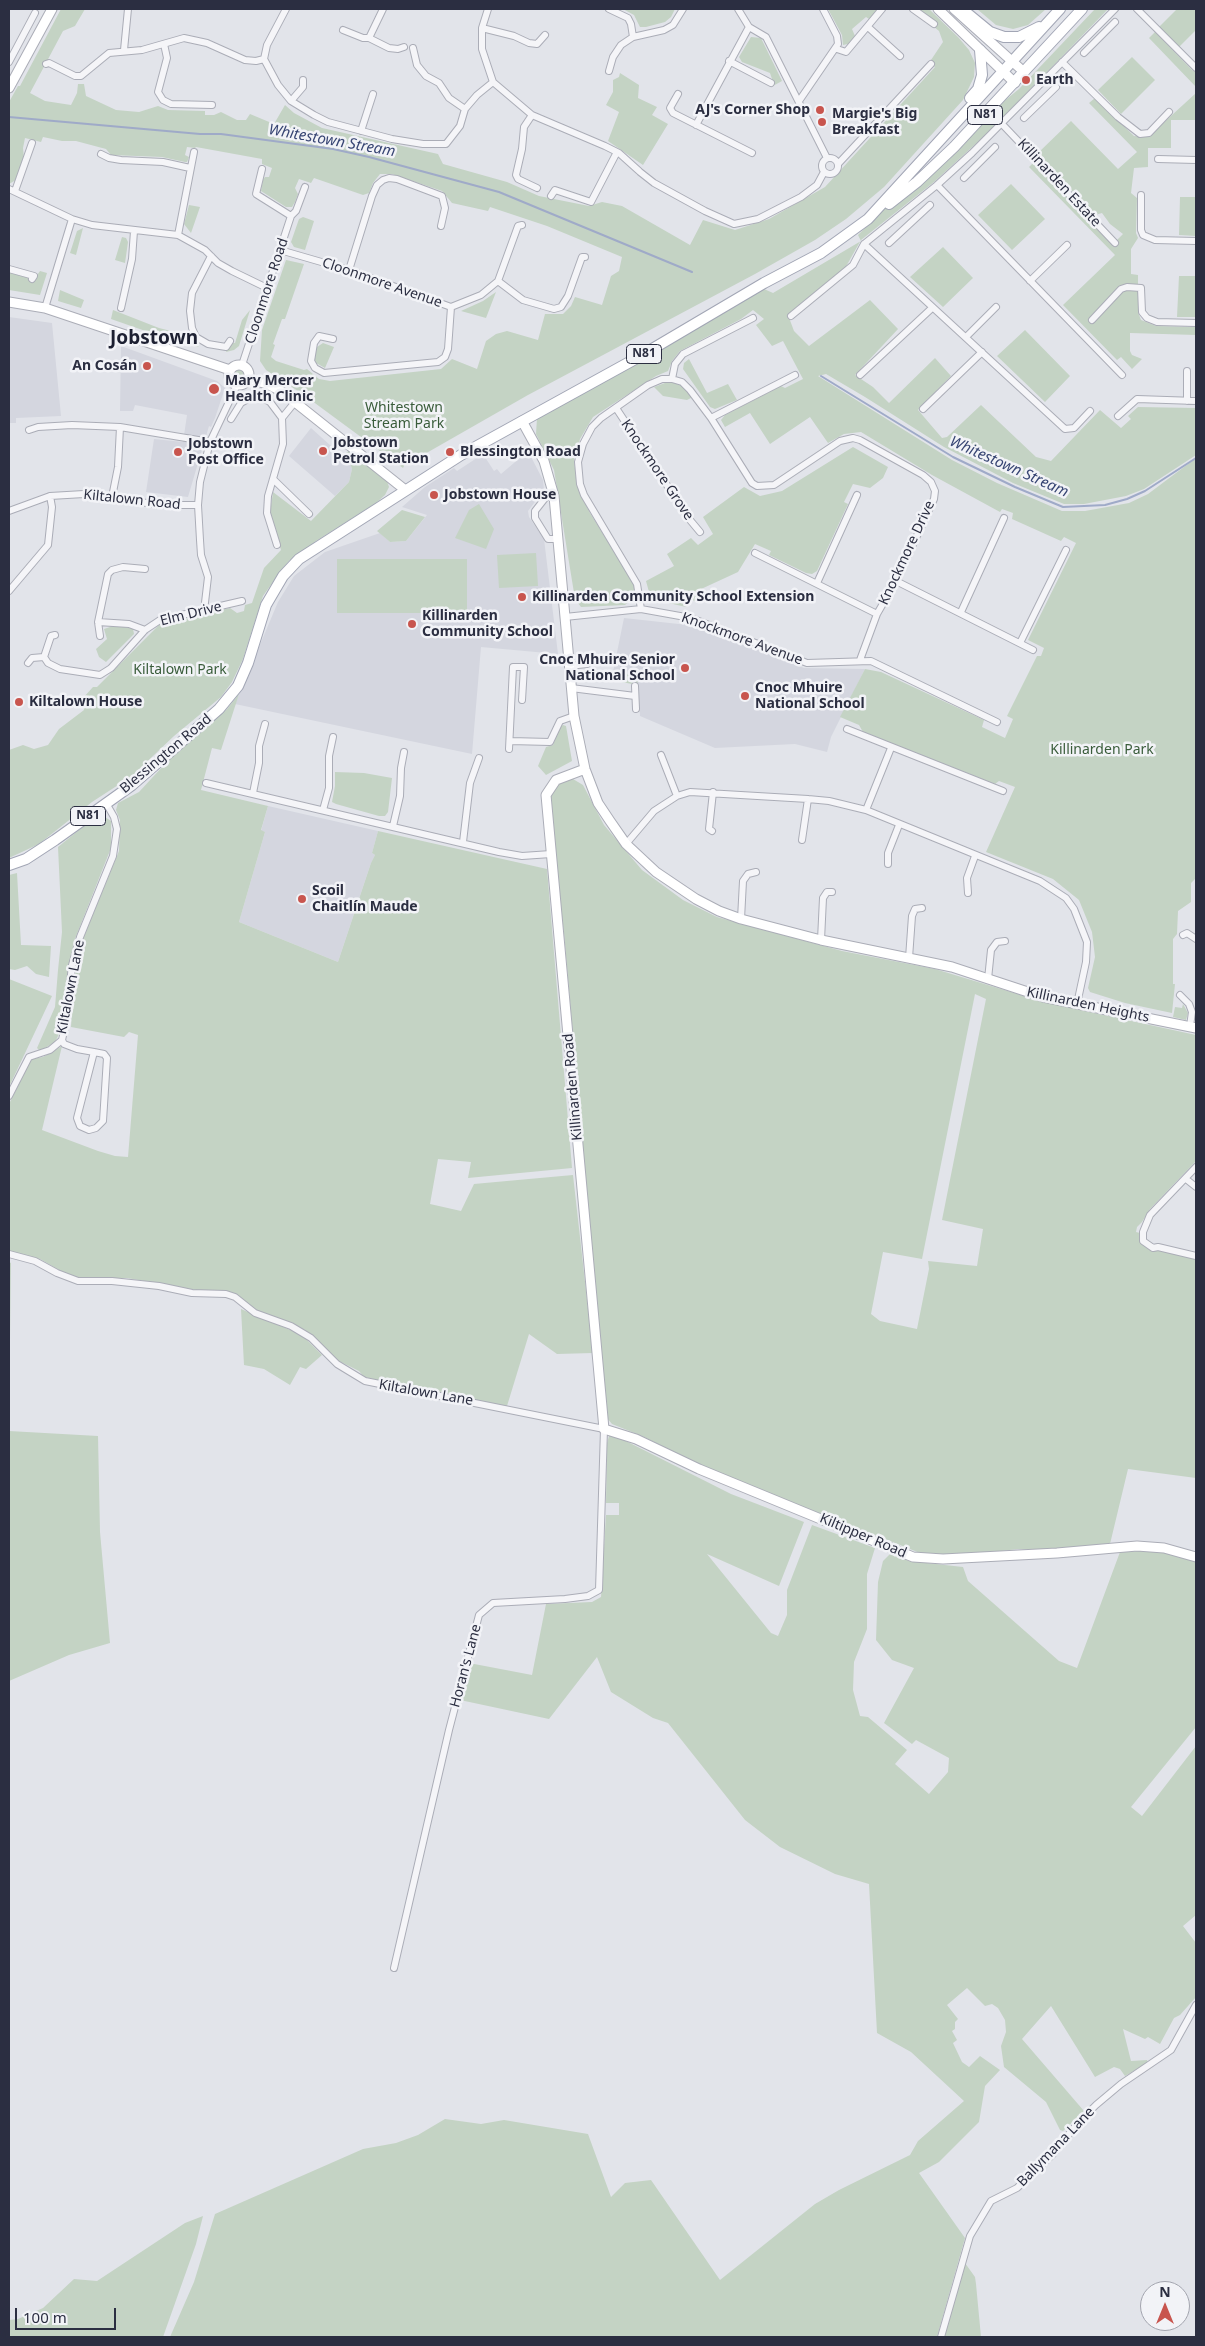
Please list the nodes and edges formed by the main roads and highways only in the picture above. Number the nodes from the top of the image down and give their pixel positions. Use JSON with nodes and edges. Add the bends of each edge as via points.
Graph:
{"nodes":[{"id":1,"x":962,"y":9,"type":"edge"},
{"id":2,"x":1060,"y":9,"type":"edge"},
{"id":3,"x":1082,"y":9,"type":"edge"},
{"id":4,"x":1048,"y":22,"type":"junction"},
{"id":5,"x":980,"y":50,"type":"road end"},
{"id":6,"x":938,"y":141,"type":"junction"},
{"id":7,"x":874,"y":215,"type":"junction"},
{"id":8,"x":9,"y":865,"type":"edge"}],
"edges":[{"from":1,"to":4,"type":"main road","via":[[990,32],[1004,37],[1019,37]]},
{"from":2,"to":4,"type":"main road","name":"Blessington Road","number":"N81"},
{"from":3,"to":7,"type":"main road","name":"Blessington Road","number":"N81","via":[[935,166]]},
{"from":4,"to":6,"type":"main road","name":"Blessington Road","number":"N81"},
{"from":5,"to":6,"type":"main road","via":[[982,75],[978,89]]},
{"from":6,"to":7,"type":"main road","name":"Blessington Road","number":"N81"},
{"from":7,"to":8,"type":"main road","name":"Blessington Road","number":"N81","via":[[821,253],[404,489],[299,559],[283,576],[266,604],[238,686],[219,709],[132,785],[26,859]]}]}
